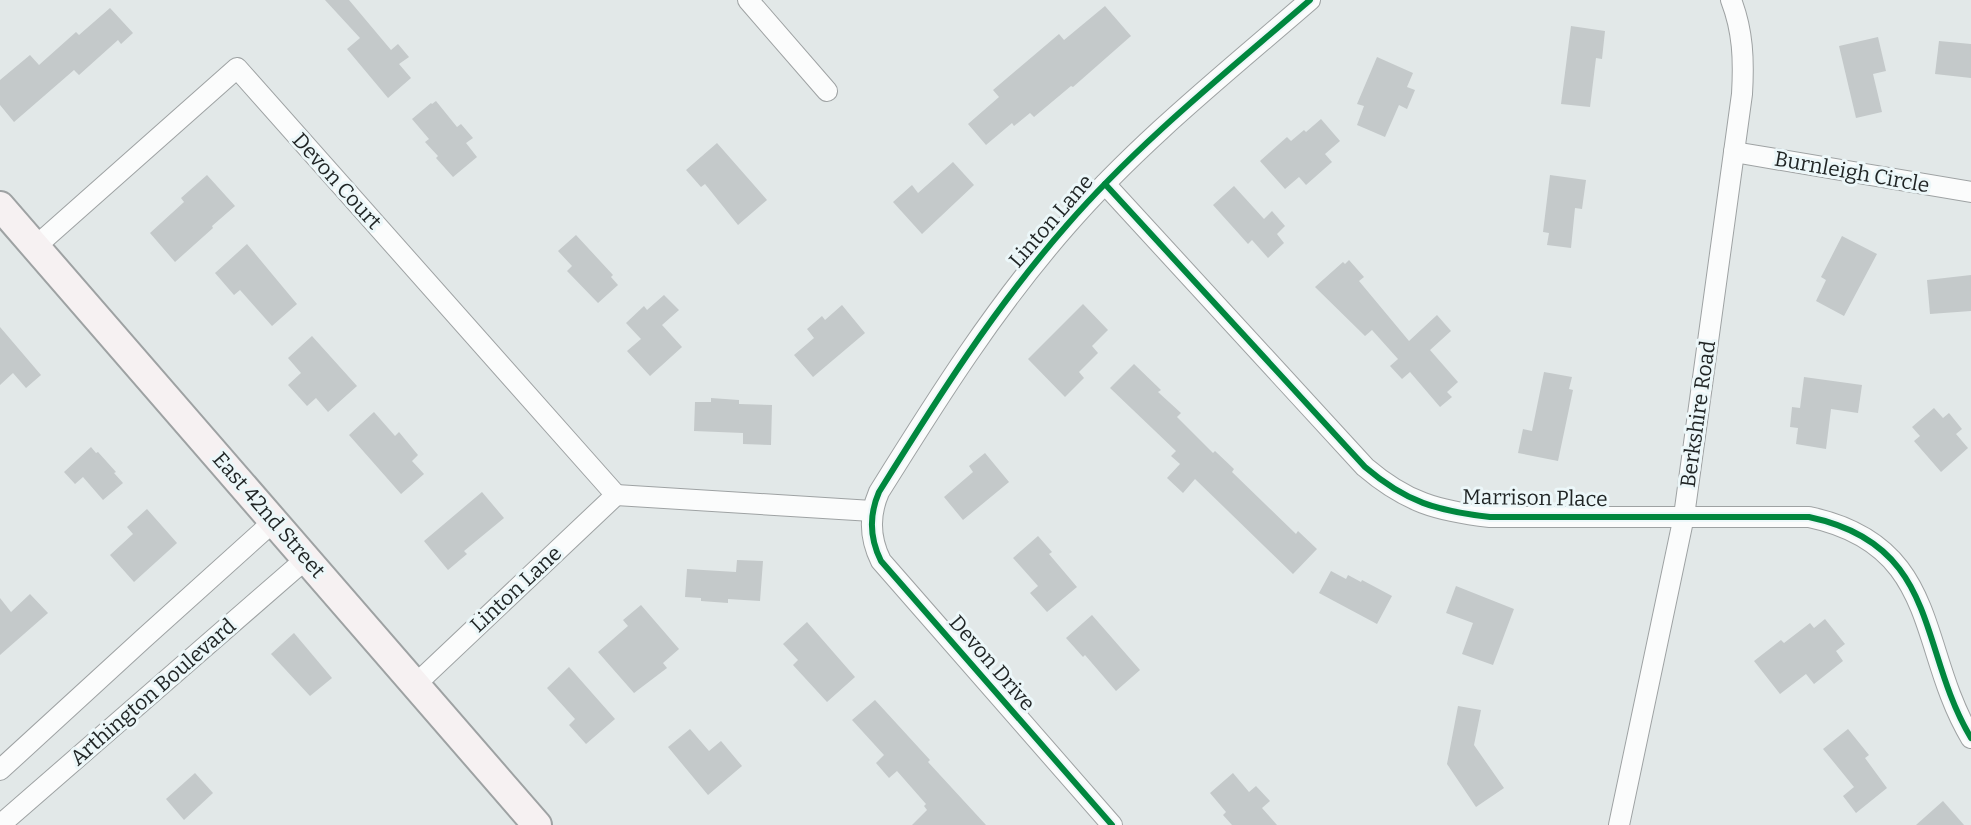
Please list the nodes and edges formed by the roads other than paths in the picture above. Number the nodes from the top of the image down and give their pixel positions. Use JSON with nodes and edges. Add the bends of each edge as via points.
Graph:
{"nodes":[{"id":1,"x":748,"y":0,"type":"edge"},
{"id":2,"x":1310,"y":0,"type":"edge"},
{"id":3,"x":1731,"y":0,"type":"edge"},
{"id":4,"x":827,"y":90,"type":"dead end"},
{"id":5,"x":1734,"y":152,"type":"junction"},
{"id":6,"x":1105,"y":184,"type":"junction"},
{"id":7,"x":1971,"y":192,"type":"edge"},
{"id":8,"x":2,"y":212,"type":"edge"},
{"id":9,"x":36,"y":247,"type":"junction"},
{"id":10,"x":616,"y":495,"type":"junction"},
{"id":11,"x":872,"y":511,"type":"junction"},
{"id":12,"x":1684,"y":516,"type":"junction"},
{"id":13,"x":274,"y":521,"type":"junction"},
{"id":14,"x":307,"y":558,"type":"junction"},
{"id":15,"x":416,"y":684,"type":"junction"},
{"id":16,"x":1971,"y":738,"type":"edge"},
{"id":17,"x":0,"y":770,"type":"edge"},
{"id":18,"x":0,"y":825,"type":"edge"},
{"id":19,"x":537,"y":825,"type":"edge"},
{"id":20,"x":1112,"y":825,"type":"edge"},
{"id":21,"x":1619,"y":825,"type":"edge"}],
"edges":[{"from":1,"to":4,"type":"street"},
{"from":2,"to":6,"type":"street","name":"Linton Lane"},
{"from":3,"to":5,"type":"street","name":"Berkshire Road","via":[[1742,36],[1744,65]]},
{"from":5,"to":7,"type":"street","name":"Burnleigh Circle"},
{"from":5,"to":12,"type":"street","name":"Berkshire Road"},
{"from":6,"to":11,"type":"street","name":"Linton Lane","via":[[1044,251],[981,333],[879,492]]},
{"from":6,"to":12,"type":"street","name":"Marrison Place","via":[[1365,466],[1396,491],[1432,507],[1471,516]]},
{"from":8,"to":9,"type":"street","name":"East 42nd Street"},
{"from":9,"to":10,"type":"street","name":"Devon Court","via":[[237,68]]},
{"from":9,"to":13,"type":"street","name":"East 42nd Street"},
{"from":10,"to":11,"type":"street"},
{"from":10,"to":15,"type":"street","name":"Linton Lane"},
{"from":11,"to":20,"type":"street","name":"Devon Drive","via":[[871,526],[881,561]]},
{"from":12,"to":16,"type":"street","name":"Marrison Place","via":[[1809,517],[1844,527],[1869,541],[1898,567],[1918,599],[1947,684]]},
{"from":12,"to":21,"type":"street","name":"Berkshire Road"},
{"from":13,"to":14,"type":"street","name":"East 42nd Street"},
{"from":13,"to":17,"type":"street","name":"Arthington Boulevard"},
{"from":14,"to":15,"type":"street","name":"East 42nd Street"},
{"from":14,"to":18,"type":"street","name":"Arthington Boulevard"},
{"from":15,"to":19,"type":"street","name":"East 42nd Street"}]}
